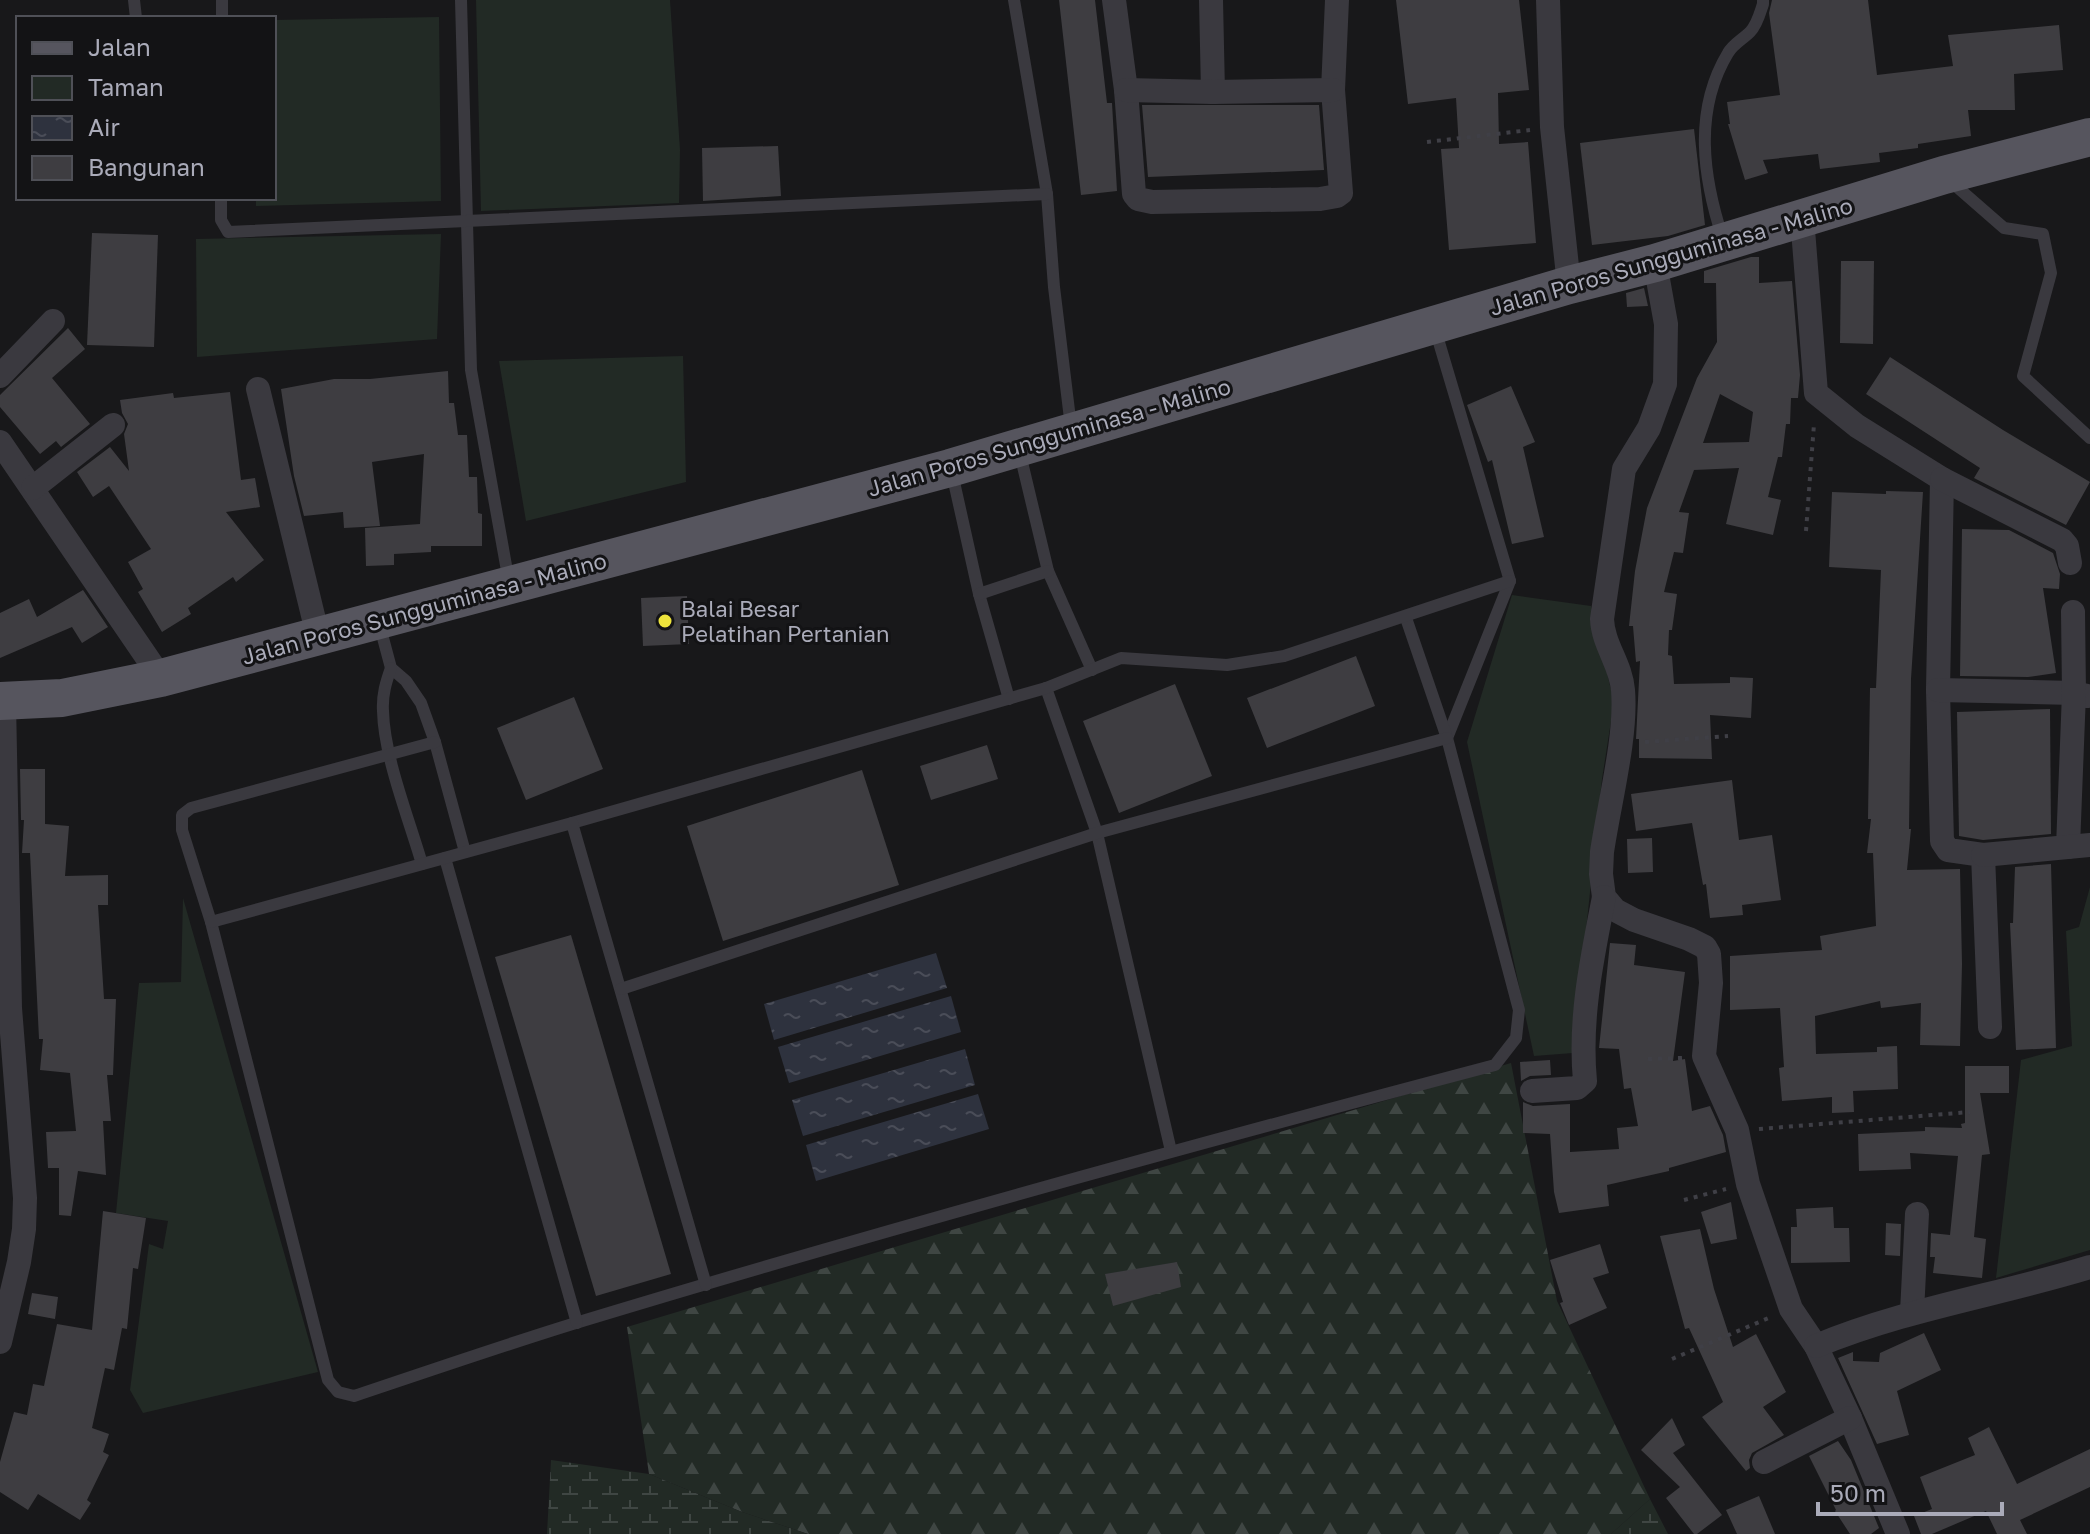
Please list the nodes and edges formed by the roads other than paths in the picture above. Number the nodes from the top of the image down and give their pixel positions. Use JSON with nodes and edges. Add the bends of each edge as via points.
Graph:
{"nodes":[{"id":1,"x":461,"y":0,"type":"edge"},
{"id":2,"x":1014,"y":0,"type":"edge"},
{"id":3,"x":1114,"y":0,"type":"edge"},
{"id":4,"x":1211,"y":0,"type":"edge"},
{"id":5,"x":1337,"y":0,"type":"edge"},
{"id":6,"x":1548,"y":0,"type":"edge"},
{"id":7,"x":1763,"y":0,"type":"edge"},
{"id":8,"x":1126,"y":90,"type":"junction"},
{"id":9,"x":1333,"y":90,"type":"junction"},
{"id":10,"x":1213,"y":92,"type":"junction"},
{"id":11,"x":2090,"y":137,"type":"edge"},
{"id":12,"x":1944,"y":175,"type":"junction"},
{"id":13,"x":1047,"y":194,"type":"junction"},
{"id":14,"x":221,"y":200,"type":"edge"},
{"id":15,"x":1802,"y":217,"type":"junction"},
{"id":16,"x":469,"y":220,"type":"junction"},
{"id":17,"x":1724,"y":242,"type":"junction"},
{"id":18,"x":1655,"y":263,"type":"junction"},
{"id":19,"x":1569,"y":285,"type":"junction"},
{"id":20,"x":53,"y":321,"type":"dead end"},
{"id":21,"x":1434,"y":327,"type":"junction"},
{"id":22,"x":0,"y":376,"type":"edge"},
{"id":23,"x":258,"y":389,"type":"dead end"},
{"id":24,"x":113,"y":425,"type":"dead end"},
{"id":25,"x":1071,"y":430,"type":"junction"},
{"id":26,"x":2090,"y":438,"type":"edge"},
{"id":27,"x":0,"y":442,"type":"edge"},
{"id":28,"x":1018,"y":447,"type":"junction"},
{"id":29,"x":950,"y":468,"type":"junction"},
{"id":30,"x":1942,"y":479,"type":"junction"},
{"id":31,"x":33,"y":488,"type":"junction"},
{"id":32,"x":2070,"y":563,"type":"dead end"},
{"id":33,"x":1048,"y":571,"type":"junction"},
{"id":34,"x":1510,"y":581,"type":"junction"},
{"id":35,"x":509,"y":585,"type":"junction"},
{"id":36,"x":979,"y":594,"type":"junction"},
{"id":37,"x":2073,"y":612,"type":"dead end"},
{"id":38,"x":1406,"y":618,"type":"junction"},
{"id":39,"x":378,"y":620,"type":"junction"},
{"id":40,"x":318,"y":636,"type":"junction"},
{"id":41,"x":391,"y":668,"type":"junction"},
{"id":42,"x":1092,"y":670,"type":"junction"},
{"id":43,"x":161,"y":678,"type":"junction"},
{"id":44,"x":1046,"y":688,"type":"junction"},
{"id":45,"x":1938,"y":690,"type":"junction"},
{"id":46,"x":2082,"y":695,"type":"edge"},
{"id":47,"x":1009,"y":699,"type":"junction"},
{"id":48,"x":2,"y":702,"type":"edge"},
{"id":49,"x":1447,"y":738,"type":"junction"},
{"id":50,"x":435,"y":742,"type":"junction"},
{"id":51,"x":390,"y":754,"type":"junction"},
{"id":52,"x":572,"y":823,"type":"junction"},
{"id":53,"x":1097,"y":833,"type":"junction"},
{"id":54,"x":2079,"y":846,"type":"edge"},
{"id":55,"x":465,"y":852,"type":"junction"},
{"id":56,"x":1983,"y":855,"type":"junction"},
{"id":57,"x":445,"y":858,"type":"junction"},
{"id":58,"x":422,"y":864,"type":"junction"},
{"id":59,"x":1604,"y":897,"type":"junction"},
{"id":60,"x":211,"y":922,"type":"junction"},
{"id":61,"x":621,"y":989,"type":"junction"},
{"id":62,"x":1990,"y":1027,"type":"dead end"},
{"id":63,"x":1532,"y":1091,"type":"dead end"},
{"id":64,"x":1171,"y":1151,"type":"junction"},
{"id":65,"x":1917,"y":1214,"type":"dead end"},
{"id":66,"x":2090,"y":1267,"type":"edge"},
{"id":67,"x":706,"y":1285,"type":"junction"},
{"id":68,"x":1912,"y":1312,"type":"junction"},
{"id":69,"x":577,"y":1323,"type":"junction"},
{"id":70,"x":0,"y":1342,"type":"edge"},
{"id":71,"x":1816,"y":1346,"type":"junction"},
{"id":72,"x":1850,"y":1418,"type":"junction"},
{"id":73,"x":1764,"y":1462,"type":"dead end"},
{"id":74,"x":1898,"y":1534,"type":"edge"}],
"edges":[{"from":1,"to":16,"type":"lane"},
{"from":2,"to":13,"type":"lane"},
{"from":3,"to":8,"type":"street"},
{"from":4,"to":10,"type":"street"},
{"from":5,"to":9,"type":"street"},
{"from":6,"to":19,"type":"street","via":[[1552,127]]},
{"from":7,"to":17,"type":"lane","via":[[1753,29],[1729,50],[1706,121],[1707,184]]},
{"from":8,"to":9,"type":"street","via":[[1134,194],[1152,202],[1337,196],[1341,193]]},
{"from":8,"to":10,"type":"street"},
{"from":9,"to":10,"type":"street"},
{"from":11,"to":12,"type":"main road","name":"Jalan Poros Sungguminasa - Malino"},
{"from":12,"to":15,"type":"main road","name":"Jalan Poros Sungguminasa - Malino"},
{"from":12,"to":26,"type":"lane","via":[[2004,228],[2043,234],[2051,273],[2023,376]]},
{"from":13,"to":16,"type":"lane"},
{"from":13,"to":25,"type":"lane"},
{"from":14,"to":16,"type":"lane","via":[[221,220],[228,232]]},
{"from":15,"to":17,"type":"main road","name":"Jalan Poros Sungguminasa - Malino"},
{"from":15,"to":30,"type":"street","via":[[1816,393],[1857,426]]},
{"from":16,"to":35,"type":"lane","via":[[471,370]]},
{"from":17,"to":18,"type":"main road","name":"Jalan Poros Sungguminasa - Malino"},
{"from":18,"to":19,"type":"main road","name":"Jalan Poros Sungguminasa - Malino"},
{"from":18,"to":59,"type":"street","via":[[1666,324],[1665,384],[1649,428],[1624,469],[1602,619],[1602,634],[1623,689],[1602,852]]},
{"from":19,"to":21,"type":"main road","name":"Jalan Poros Sungguminasa - Malino"},
{"from":20,"to":22,"type":"street"},
{"from":21,"to":25,"type":"main road","name":"Jalan Poros Sungguminasa - Malino"},
{"from":21,"to":34,"type":"lane"},
{"from":23,"to":40,"type":"street"},
{"from":24,"to":31,"type":"street"},
{"from":25,"to":28,"type":"main road","name":"Jalan Poros Sungguminasa - Malino"},
{"from":27,"to":31,"type":"street"},
{"from":28,"to":29,"type":"main road","name":"Jalan Poros Sungguminasa - Malino"},
{"from":28,"to":33,"type":"lane"},
{"from":29,"to":35,"type":"main road","name":"Jalan Poros Sungguminasa - Malino"},
{"from":29,"to":36,"type":"lane"},
{"from":30,"to":32,"type":"street","via":[[2062,540]]},
{"from":30,"to":45,"type":"street"},
{"from":31,"to":43,"type":"street"},
{"from":33,"to":36,"type":"lane"},
{"from":33,"to":42,"type":"lane"},
{"from":34,"to":38,"type":"lane"},
{"from":34,"to":49,"type":"lane"},
{"from":35,"to":39,"type":"main road","name":"Jalan Poros Sungguminasa - Malino"},
{"from":36,"to":47,"type":"lane"},
{"from":37,"to":46,"type":"street"},
{"from":38,"to":42,"type":"lane","via":[[1284,656],[1227,665],[1121,658]]},
{"from":38,"to":49,"type":"lane"},
{"from":39,"to":40,"type":"main road","name":"Jalan Poros Sungguminasa - Malino"},
{"from":39,"to":41,"type":"lane"},
{"from":40,"to":43,"type":"main road","name":"Jalan Poros Sungguminasa - Malino"},
{"from":41,"to":50,"type":"lane","via":[[421,703]]},
{"from":41,"to":51,"type":"lane","via":[[383,712]]},
{"from":42,"to":44,"type":"lane"},
{"from":43,"to":48,"type":"main road","name":"Jalan Poros Sungguminasa - Malino","via":[[62,698]]},
{"from":44,"to":47,"type":"lane"},
{"from":44,"to":53,"type":"lane"},
{"from":45,"to":46,"type":"street"},
{"from":45,"to":56,"type":"street","via":[[1942,841],[1948,850]]},
{"from":46,"to":54,"type":"street"},
{"from":47,"to":52,"type":"lane"},
{"from":48,"to":70,"type":"street","via":[[10,1008],[25,1213]]},
{"from":49,"to":53,"type":"lane"},
{"from":49,"to":64,"type":"lane","via":[[1519,1010],[1516,1038],[1495,1065]]},
{"from":50,"to":51,"type":"lane"},
{"from":50,"to":55,"type":"lane"},
{"from":51,"to":58,"type":"lane"},
{"from":51,"to":60,"type":"lane","via":[[191,808],[182,815]]},
{"from":52,"to":55,"type":"lane"},
{"from":52,"to":61,"type":"lane"},
{"from":53,"to":61,"type":"lane"},
{"from":53,"to":64,"type":"lane"},
{"from":54,"to":56,"type":"street"},
{"from":55,"to":57,"type":"lane"},
{"from":56,"to":62,"type":"street"},
{"from":57,"to":58,"type":"lane"},
{"from":57,"to":69,"type":"lane"},
{"from":58,"to":60,"type":"lane"},
{"from":59,"to":63,"type":"street","via":[[1586,994],[1585,1081],[1577,1088]]},
{"from":59,"to":71,"type":"street","via":[[1623,915],[1689,939],[1709,954],[1704,1056],[1737,1130],[1748,1184],[1791,1309]]},
{"from":60,"to":69,"type":"lane","via":[[328,1380],[338,1392],[354,1396]]},
{"from":61,"to":67,"type":"lane"},
{"from":64,"to":67,"type":"lane"},
{"from":65,"to":68,"type":"street"},
{"from":66,"to":68,"type":"street"},
{"from":67,"to":69,"type":"lane"},
{"from":68,"to":71,"type":"street"},
{"from":71,"to":72,"type":"street"},
{"from":72,"to":73,"type":"street"},
{"from":72,"to":74,"type":"street"}]}
